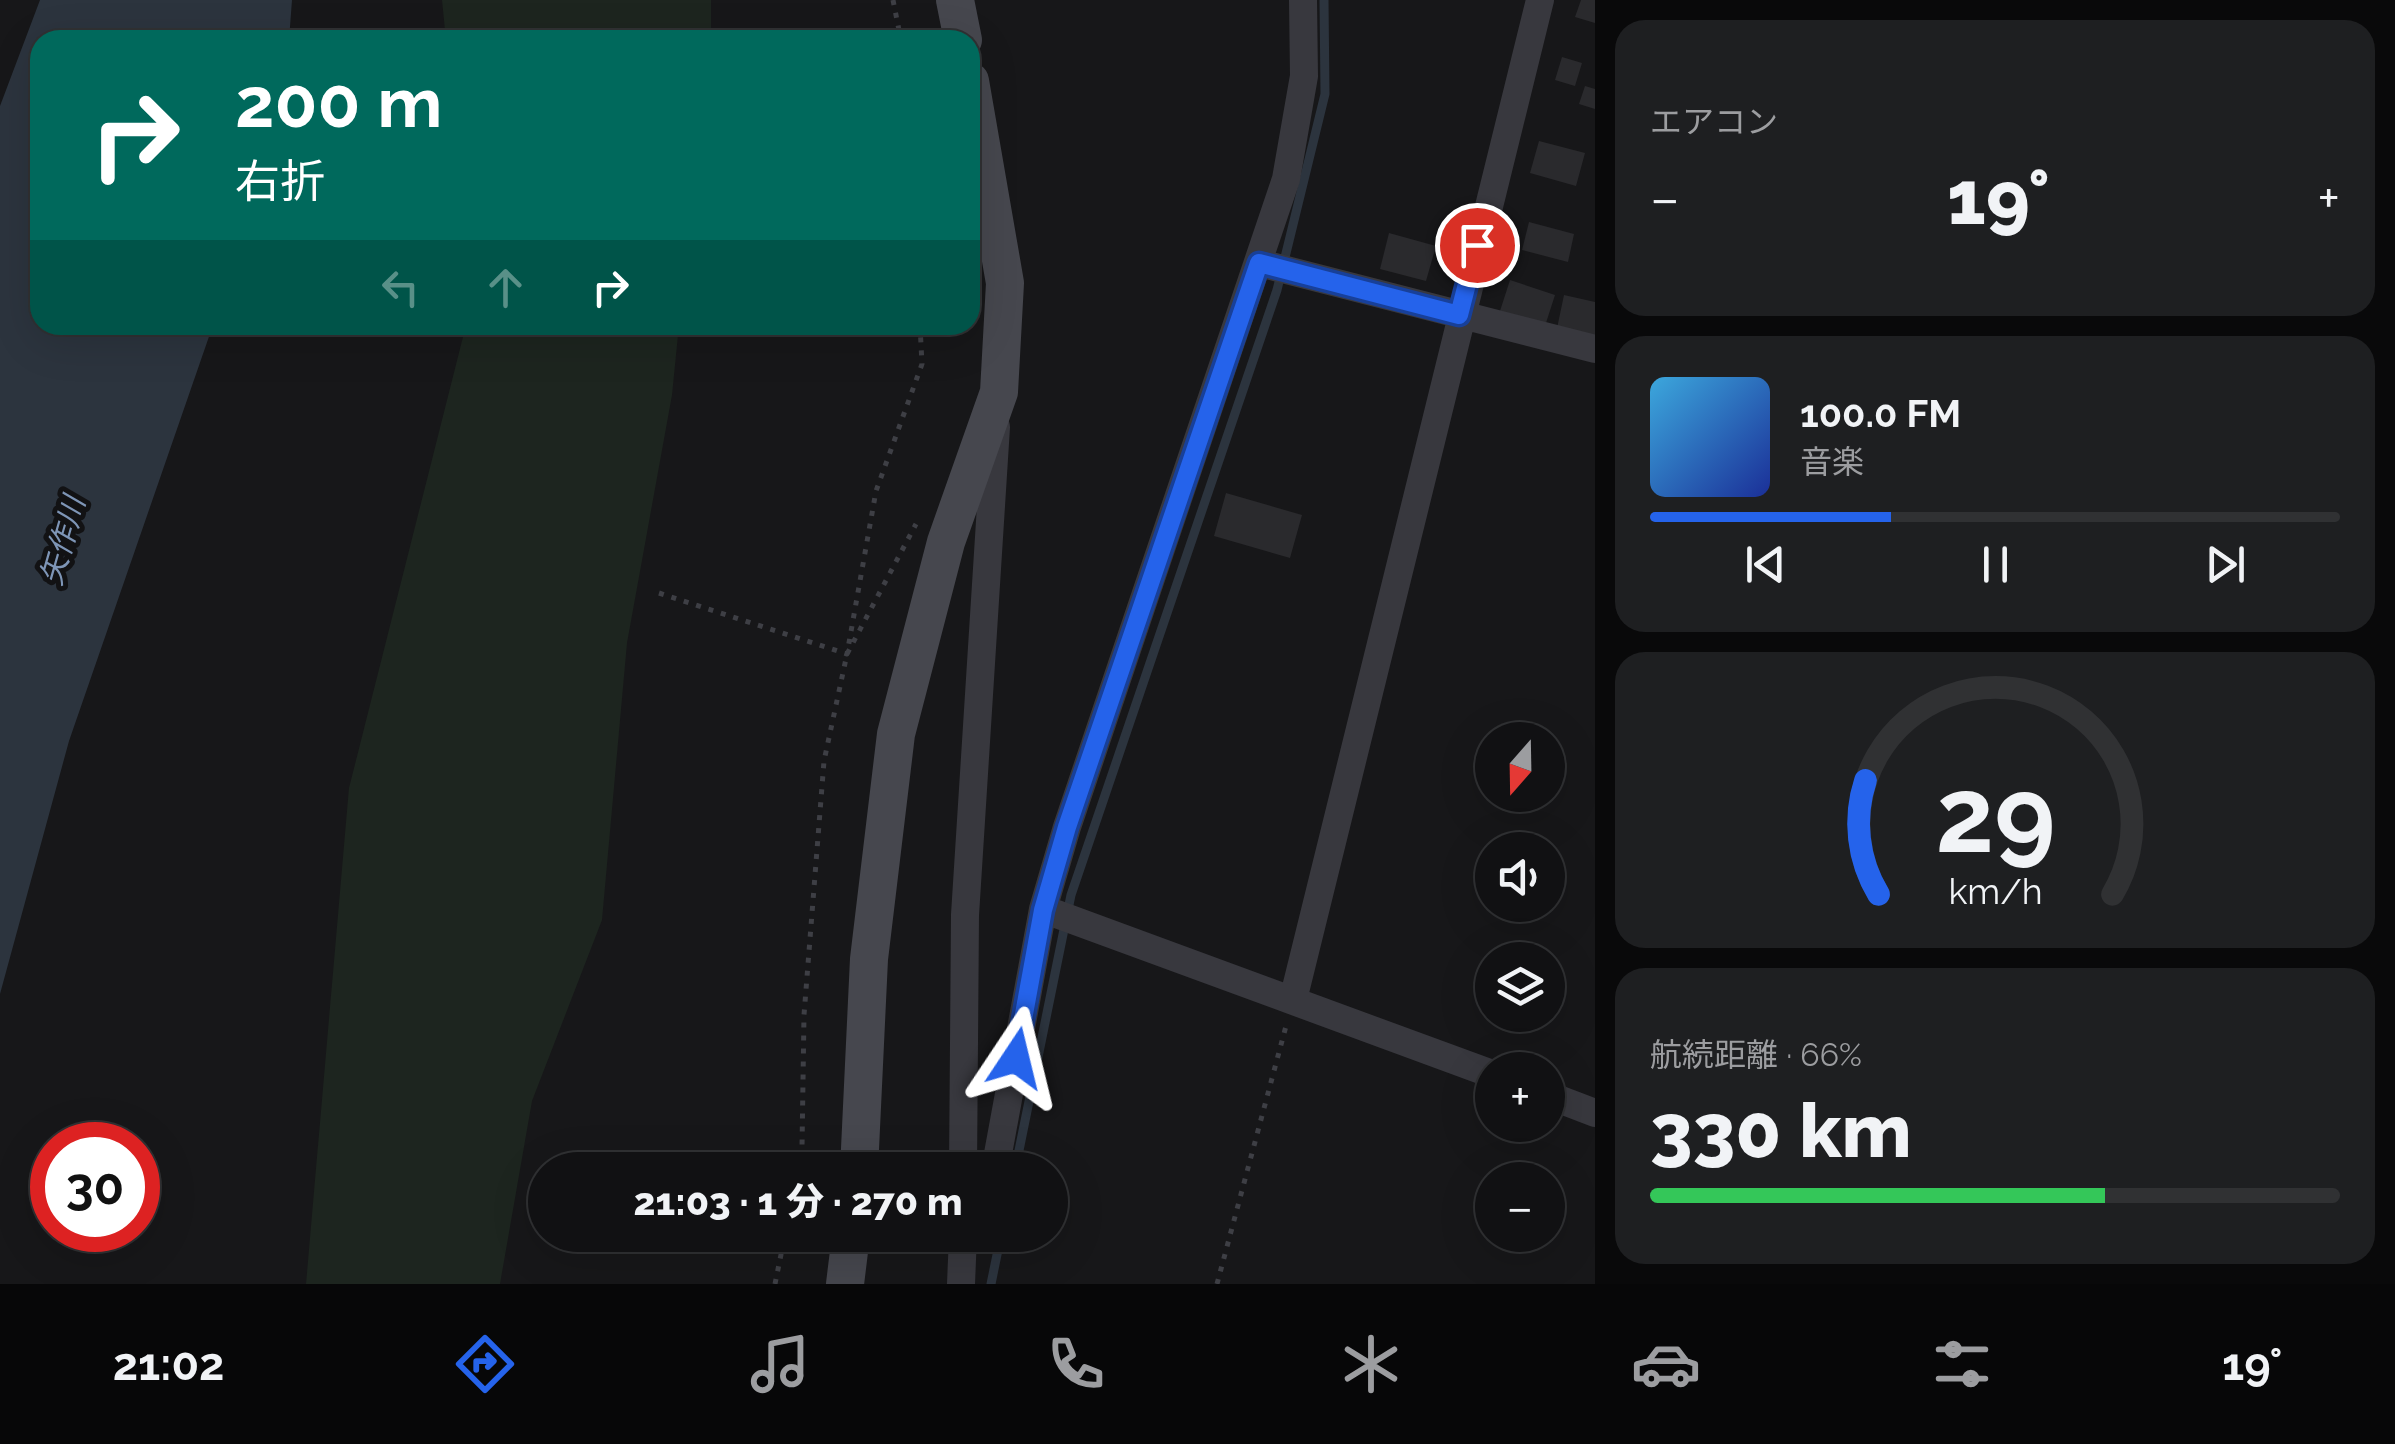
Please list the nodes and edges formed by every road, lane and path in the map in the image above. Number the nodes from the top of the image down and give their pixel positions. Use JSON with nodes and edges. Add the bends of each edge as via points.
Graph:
{"nodes":[{"id":1,"x":894,"y":0,"type":"edge"},
{"id":2,"x":956,"y":0,"type":"edge"},
{"id":3,"x":1304,"y":0,"type":"edge"},
{"id":4,"x":1540,"y":0,"type":"edge"},
{"id":5,"x":899,"y":30,"type":"edge"},
{"id":6,"x":961,"y":30,"type":"edge"},
{"id":7,"x":980,"y":138,"type":"edge"},
{"id":8,"x":1259,"y":263,"type":"junction"},
{"id":9,"x":1459,"y":315,"type":"junction"},
{"id":10,"x":921,"y":335,"type":"edge"},
{"id":11,"x":1595,"y":349,"type":"edge"},
{"id":12,"x":999,"y":392,"type":"junction"},
{"id":13,"x":918,"y":520,"type":"dead end"},
{"id":14,"x":659,"y":593,"type":"dead end"},
{"id":15,"x":847,"y":654,"type":"junction"},
{"id":16,"x":1043,"y":910,"type":"junction"},
{"id":17,"x":1292,"y":1000,"type":"junction"},
{"id":18,"x":1475,"y":1068,"type":"edge"},
{"id":19,"x":1565,"y":1102,"type":"edge"},
{"id":20,"x":1595,"y":1113,"type":"edge"},
{"id":21,"x":801,"y":1152,"type":"edge"},
{"id":22,"x":860,"y":1152,"type":"edge"},
{"id":23,"x":963,"y":1152,"type":"edge"},
{"id":24,"x":998,"y":1152,"type":"edge"},
{"id":25,"x":781,"y":1252,"type":"edge"},
{"id":26,"x":849,"y":1252,"type":"edge"},
{"id":27,"x":962,"y":1252,"type":"edge"},
{"id":28,"x":973,"y":1252,"type":"edge"},
{"id":29,"x":962,"y":1280,"type":"edge"},
{"id":30,"x":774,"y":1284,"type":"edge"},
{"id":31,"x":845,"y":1284,"type":"edge"},
{"id":32,"x":1217,"y":1284,"type":"edge"}],
"edges":[{"from":1,"to":5,"type":"path"},
{"from":2,"to":6,"type":"street"},
{"from":3,"to":8,"type":"street","via":[[1304,76],[1286,179]]},
{"from":4,"to":9,"type":"street"},
{"from":7,"to":12,"type":"street","via":[[1005,283]]},
{"from":8,"to":9,"type":"street"},
{"from":8,"to":16,"type":"street"},
{"from":9,"to":11,"type":"street"},
{"from":9,"to":17,"type":"street"},
{"from":10,"to":15,"type":"path","via":[[922,364],[876,491]]},
{"from":12,"to":22,"type":"street","via":[[946,542],[896,734],[869,959]]},
{"from":12,"to":23,"type":"street","via":[[966,915]]},
{"from":13,"to":15,"type":"path"},
{"from":14,"to":15,"type":"path"},
{"from":15,"to":21,"type":"path","via":[[824,761],[804,1014]]},
{"from":16,"to":17,"type":"street"},
{"from":16,"to":24,"type":"street"},
{"from":17,"to":18,"type":"street"},
{"from":17,"to":32,"type":"path"},
{"from":19,"to":20,"type":"street"},
{"from":25,"to":30,"type":"path"},
{"from":26,"to":31,"type":"street"},
{"from":27,"to":29,"type":"street"},
{"from":28,"to":29,"type":"street"}]}
